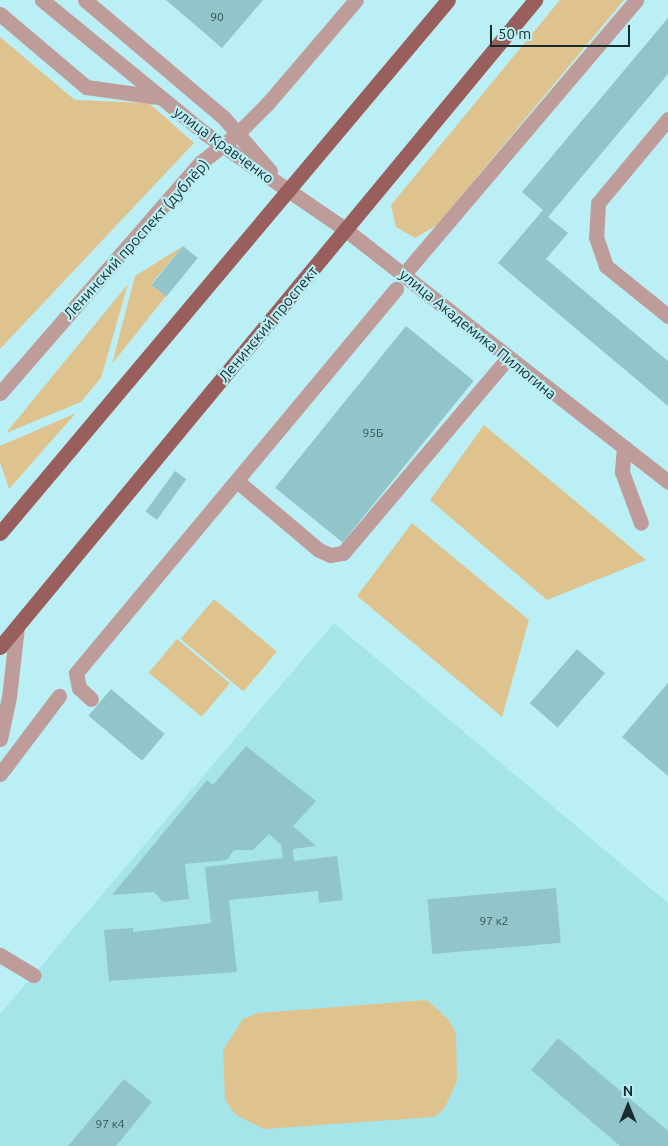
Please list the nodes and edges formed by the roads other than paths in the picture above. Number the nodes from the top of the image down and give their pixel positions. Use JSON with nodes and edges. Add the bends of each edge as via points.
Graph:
{"nodes":[{"id":1,"x":42,"y":0,"type":"edge"},
{"id":2,"x":85,"y":0,"type":"edge"},
{"id":3,"x":448,"y":0,"type":"edge"},
{"id":4,"x":535,"y":0,"type":"edge"},
{"id":5,"x":636,"y":0,"type":"edge"},
{"id":6,"x":352,"y":1,"type":"edge"},
{"id":7,"x":0,"y":14,"type":"edge"},
{"id":8,"x":158,"y":97,"type":"junction"},
{"id":9,"x":668,"y":119,"type":"edge"},
{"id":10,"x":237,"y":134,"type":"junction"},
{"id":11,"x":223,"y":146,"type":"junction"},
{"id":12,"x":286,"y":189,"type":"junction"},
{"id":13,"x":346,"y":230,"type":"junction"},
{"id":14,"x":404,"y":274,"type":"junction"},
{"id":15,"x":396,"y":289,"type":"dead end"},
{"id":16,"x":668,"y":316,"type":"edge"},
{"id":17,"x":507,"y":359,"type":"junction"},
{"id":18,"x":0,"y":393,"type":"edge"},
{"id":19,"x":624,"y":448,"type":"junction"},
{"id":20,"x":237,"y":481,"type":"junction"},
{"id":21,"x":668,"y":482,"type":"edge"},
{"id":22,"x":640,"y":523,"type":"dead end"},
{"id":23,"x":0,"y":533,"type":"edge"},
{"id":24,"x":17,"y":627,"type":"junction"},
{"id":25,"x":0,"y":647,"type":"edge"},
{"id":26,"x":59,"y":696,"type":"dead end"},
{"id":27,"x":91,"y":699,"type":"dead end"},
{"id":28,"x":0,"y":739,"type":"edge"},
{"id":29,"x":0,"y":774,"type":"edge"},
{"id":30,"x":0,"y":955,"type":"edge"},
{"id":31,"x":33,"y":975,"type":"dead end"}],
"edges":[{"from":1,"to":8,"type":"street","name":"улица Кравченко"},
{"from":2,"to":10,"type":"street","name":"улица Кравченко","via":[[187,85]]},
{"from":3,"to":12,"type":"main road"},
{"from":4,"to":13,"type":"main road","name":"Ленинский проспект"},
{"from":5,"to":14,"type":"street"},
{"from":6,"to":10,"type":"street","name":"Ленинский проспект (дублёр)"},
{"from":7,"to":8,"type":"street","via":[[86,87]]},
{"from":8,"to":11,"type":"street","name":"улица Кравченко"},
{"from":9,"to":16,"type":"street","via":[[598,204],[596,238],[606,266]]},
{"from":10,"to":11,"type":"street","name":"Ленинский проспект (дублёр)"},
{"from":10,"to":12,"type":"street","name":"улица Кравченко"},
{"from":11,"to":12,"type":"street","name":"улица Кравченко"},
{"from":11,"to":18,"type":"street","name":"Ленинский проспект (дублёр)","via":[[200,162]]},
{"from":12,"to":13,"type":"street","name":"улица Академика Пилюгина"},
{"from":12,"to":23,"type":"main road"},
{"from":13,"to":14,"type":"street","name":"улица Академика Пилюгина"},
{"from":13,"to":24,"type":"main road","name":"Ленинский проспект"},
{"from":14,"to":17,"type":"street","name":"улица Академика Пилюгина"},
{"from":15,"to":20,"type":"street"},
{"from":17,"to":19,"type":"street","name":"улица Академика Пилюгина"},
{"from":17,"to":20,"type":"street","via":[[343,553],[330,554],[319,550]]},
{"from":19,"to":21,"type":"street","name":"улица Академика Пилюгина"},
{"from":19,"to":22,"type":"street","via":[[622,472]]},
{"from":20,"to":27,"type":"street","via":[[76,674],[80,688]]},
{"from":24,"to":25,"type":"main road","name":"Ленинский проспект"},
{"from":24,"to":28,"type":"street"},
{"from":26,"to":29,"type":"street"},
{"from":30,"to":31,"type":"street"}]}
